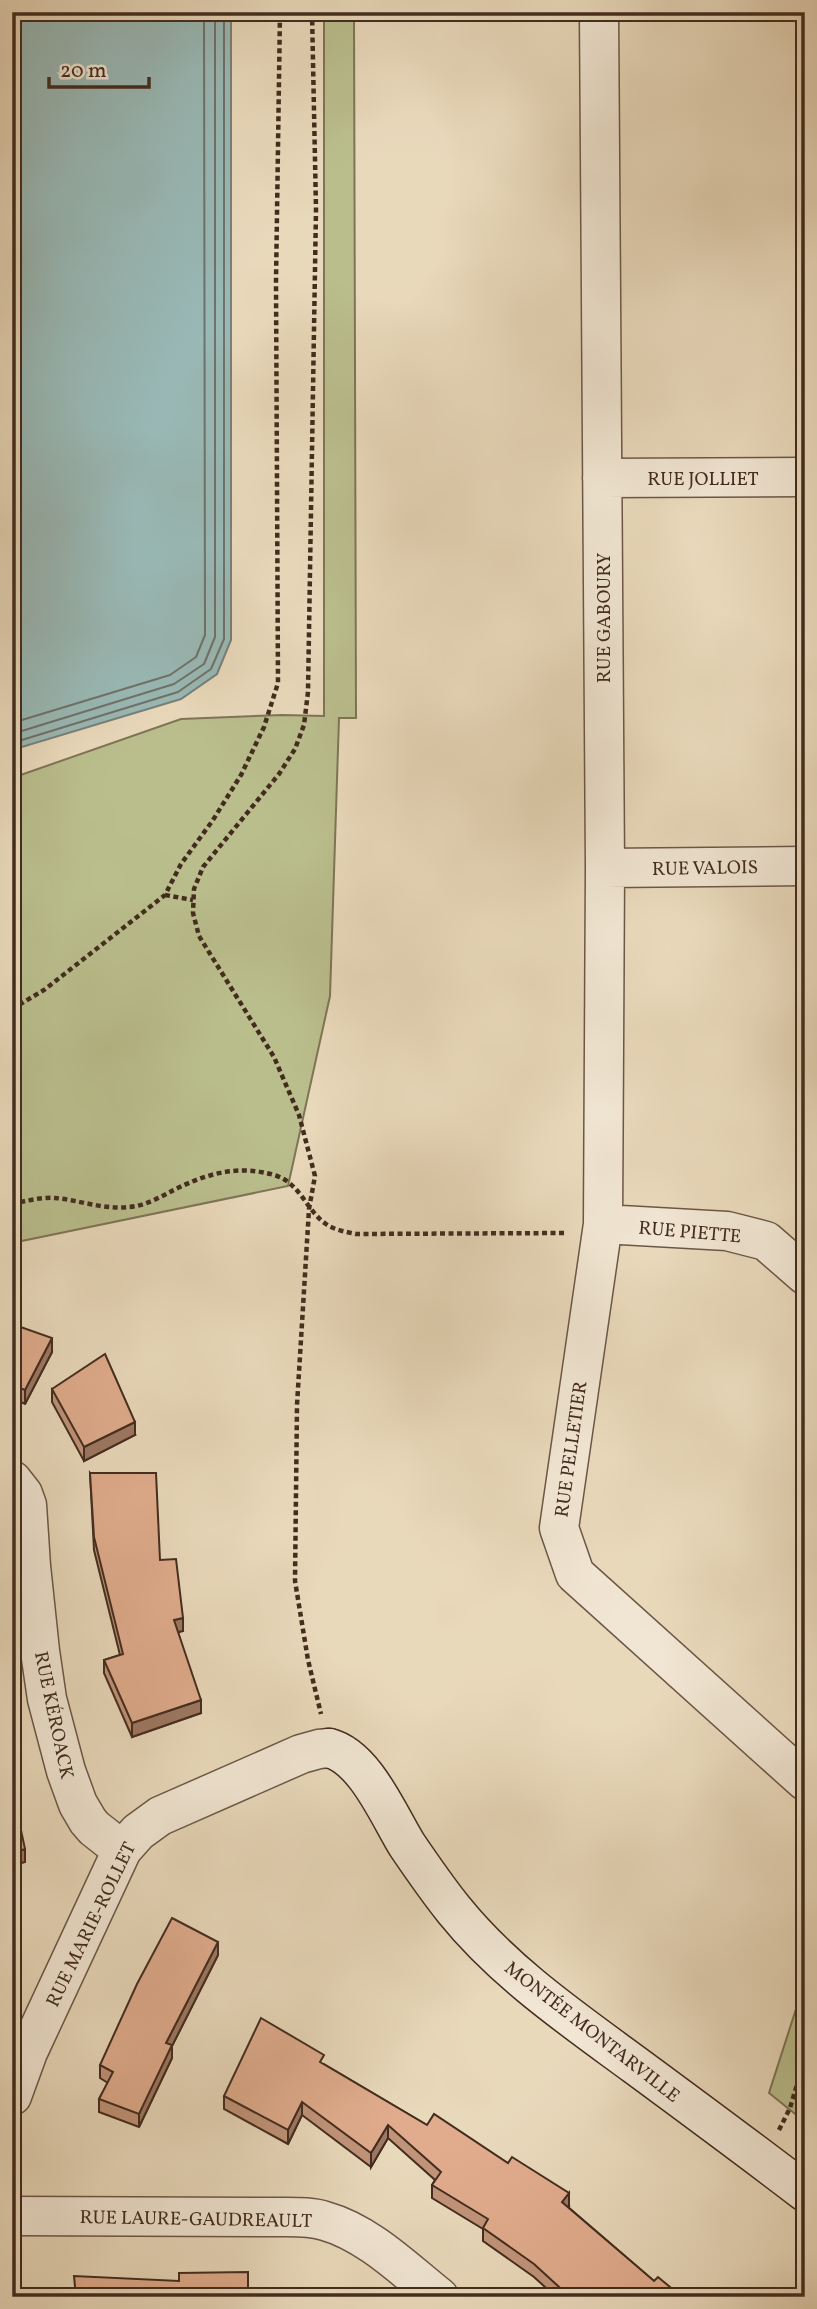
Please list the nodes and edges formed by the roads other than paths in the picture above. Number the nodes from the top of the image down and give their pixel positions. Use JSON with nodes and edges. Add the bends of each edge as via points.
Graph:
{"nodes":[{"id":1,"x":599,"y":12,"type":"edge"},
{"id":2,"x":805,"y":477,"type":"edge"},
{"id":3,"x":602,"y":478,"type":"junction"},
{"id":4,"x":805,"y":866,"type":"edge"},
{"id":5,"x":605,"y":868,"type":"junction"},
{"id":6,"x":603,"y":1224,"type":"junction"},
{"id":7,"x":805,"y":1275,"type":"edge"},
{"id":8,"x":12,"y":1479,"type":"edge"},
{"id":9,"x":329,"y":1748,"type":"joint"},
{"id":10,"x":805,"y":1781,"type":"edge"},
{"id":11,"x":122,"y":1850,"type":"junction"},
{"id":12,"x":12,"y":2096,"type":"edge"},
{"id":13,"x":805,"y":2192,"type":"edge"},
{"id":14,"x":12,"y":2217,"type":"edge"},
{"id":15,"x":439,"y":2297,"type":"edge"}],
"edges":[{"from":1,"to":3,"type":"street","name":"RUE GABOURY"},
{"from":2,"to":3,"type":"street","name":"RUE JOLLIET"},
{"from":3,"to":5,"type":"street","name":"RUE GABOURY"},
{"from":4,"to":5,"type":"street","name":"RUE VALOIS"},
{"from":5,"to":6,"type":"street","name":"RUE GABOURY"},
{"from":6,"to":7,"type":"street","name":"RUE PIETTE","via":[[727,1231],[766,1241]]},
{"from":6,"to":10,"type":"street","name":"RUE PELLETIER","via":[[559,1528],[575,1574]]},
{"from":8,"to":11,"type":"street","name":"RUE KÉROACK","via":[[27,1505],[47,1699],[69,1783],[88,1821]]},
{"from":9,"to":11,"type":"street","name":"RUE MARIE-ROLLET","via":[[301,1754],[160,1816]]},
{"from":9,"to":13,"type":"street","name":"MONTÉE MONTARVILLE","via":[[361,1770],[448,1902],[508,1966]]},
{"from":11,"to":12,"type":"street","name":"RUE MARIE-ROLLET"},
{"from":14,"to":15,"type":"street","name":"RUE LAURE-GAUDREAULT","via":[[323,2220],[362,2238]]}]}
